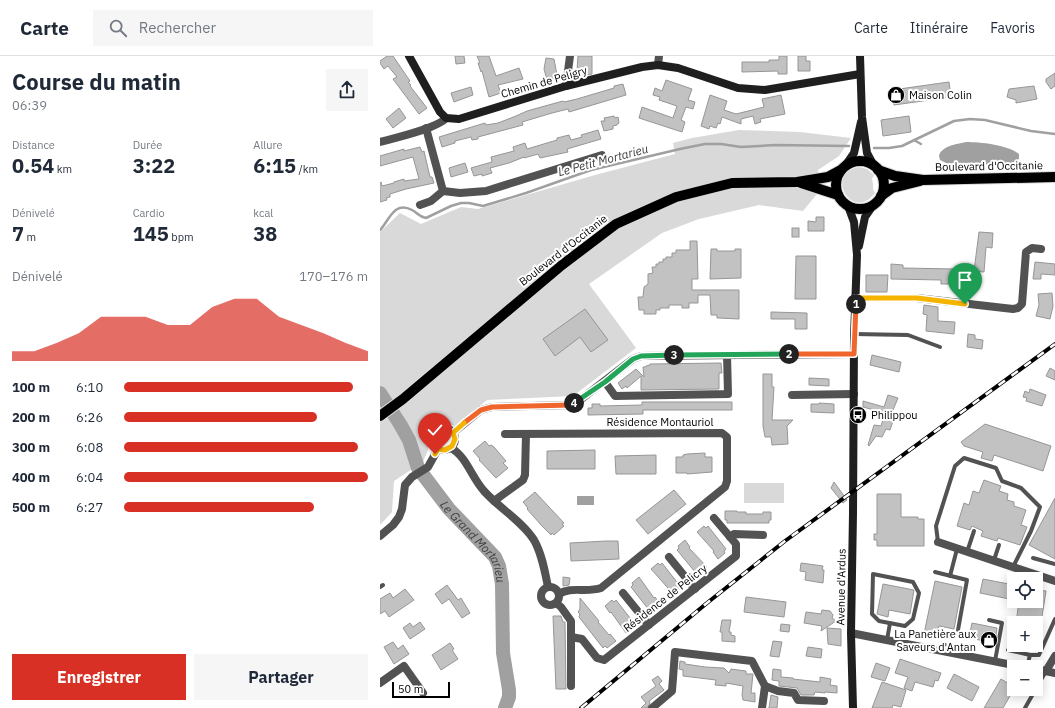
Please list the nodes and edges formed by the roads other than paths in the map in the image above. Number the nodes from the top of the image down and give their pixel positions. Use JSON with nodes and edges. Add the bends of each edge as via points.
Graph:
{"nodes":[{"id":1,"x":409,"y":56,"type":"edge"},
{"id":2,"x":570,"y":56,"type":"edge"},
{"id":3,"x":659,"y":56,"type":"edge"},
{"id":4,"x":860,"y":56,"type":"edge"},
{"id":5,"x":658,"y":65,"type":"junction"},
{"id":6,"x":860,"y":74,"type":"junction"},
{"id":7,"x":566,"y":86,"type":"junction"},
{"id":8,"x":446,"y":118,"type":"junction"},
{"id":9,"x":862,"y":118,"type":"junction"},
{"id":10,"x":426,"y":128,"type":"junction"},
{"id":11,"x":380,"y":142,"type":"edge"},
{"id":12,"x":602,"y":155,"type":"dead end"},
{"id":13,"x":843,"y":168,"type":"junction"},
{"id":14,"x":876,"y":168,"type":"junction"},
{"id":15,"x":1055,"y":177,"type":"edge"},
{"id":16,"x":924,"y":180,"type":"junction"},
{"id":17,"x":797,"y":182,"type":"junction"},
{"id":18,"x":443,"y":191,"type":"junction"},
{"id":19,"x":838,"y":195,"type":"junction"},
{"id":20,"x":881,"y":196,"type":"junction"},
{"id":21,"x":874,"y":204,"type":"junction"},
{"id":22,"x":420,"y":205,"type":"dead end"},
{"id":23,"x":848,"y":206,"type":"junction"},
{"id":24,"x":1041,"y":249,"type":"dead end"},
{"id":25,"x":857,"y":255,"type":"junction"},
{"id":26,"x":856,"y":298,"type":"junction"},
{"id":27,"x":854,"y":334,"type":"junction"},
{"id":28,"x":940,"y":347,"type":"dead end"},
{"id":29,"x":854,"y":354,"type":"junction"},
{"id":30,"x":727,"y":355,"type":"junction"},
{"id":31,"x":605,"y":382,"type":"junction"},
{"id":32,"x":854,"y":394,"type":"junction"},
{"id":33,"x":792,"y":395,"type":"dead end"},
{"id":34,"x":380,"y":416,"type":"edge"},
{"id":35,"x":453,"y":433,"type":"junction"},
{"id":36,"x":505,"y":434,"type":"dead end"},
{"id":37,"x":526,"y":434,"type":"junction"},
{"id":38,"x":451,"y":448,"type":"junction"},
{"id":39,"x":438,"y":449,"type":"junction"},
{"id":40,"x":494,"y":501,"type":"junction"},
{"id":41,"x":714,"y":518,"type":"dead end"},
{"id":42,"x":974,"y":531,"type":"dead end"},
{"id":43,"x":763,"y":535,"type":"dead end"},
{"id":44,"x":380,"y":536,"type":"edge"},
{"id":45,"x":730,"y":537,"type":"junction"},
{"id":46,"x":938,"y":542,"type":"joint"},
{"id":47,"x":999,"y":545,"type":"dead end"},
{"id":48,"x":957,"y":548,"type":"junction"},
{"id":49,"x":967,"y":552,"type":"junction"},
{"id":50,"x":669,"y":557,"type":"dead end"},
{"id":51,"x":1034,"y":558,"type":"dead end"},
{"id":52,"x":994,"y":560,"type":"junction"},
{"id":53,"x":1055,"y":564,"type":"edge"},
{"id":54,"x":1013,"y":567,"type":"junction"},
{"id":55,"x":935,"y":572,"type":"dead end"},
{"id":56,"x":950,"y":576,"type":"junction"},
{"id":57,"x":1055,"y":581,"type":"edge"},
{"id":58,"x":548,"y":587,"type":"junction"},
{"id":59,"x":695,"y":589,"type":"junction"},
{"id":60,"x":623,"y":593,"type":"dead end"},
{"id":61,"x":559,"y":594,"type":"junction"},
{"id":62,"x":556,"y":603,"type":"junction"},
{"id":63,"x":1055,"y":619,"type":"edge"},
{"id":64,"x":989,"y":620,"type":"dead end"},
{"id":65,"x":890,"y":623,"type":"junction"},
{"id":66,"x":649,"y":625,"type":"junction"},
{"id":67,"x":958,"y":630,"type":"dead end"},
{"id":68,"x":851,"y":633,"type":"junction"},
{"id":69,"x":571,"y":637,"type":"junction"},
{"id":70,"x":887,"y":640,"type":"junction"},
{"id":71,"x":1017,"y":652,"type":"edge"},
{"id":72,"x":1030,"y":655,"type":"junction"},
{"id":73,"x":1055,"y":656,"type":"edge"},
{"id":74,"x":1029,"y":660,"type":"edge"},
{"id":75,"x":995,"y":661,"type":"junction"},
{"id":76,"x":1007,"y":664,"type":"edge"},
{"id":77,"x":1051,"y":672,"type":"edge"},
{"id":78,"x":380,"y":684,"type":"edge"},
{"id":79,"x":571,"y":686,"type":"dead end"},
{"id":80,"x":765,"y":686,"type":"junction"},
{"id":81,"x":423,"y":693,"type":"dead end"},
{"id":82,"x":824,"y":701,"type":"dead end"},
{"id":83,"x":652,"y":708,"type":"edge"},
{"id":84,"x":762,"y":708,"type":"edge"},
{"id":85,"x":853,"y":708,"type":"edge"},
{"id":86,"x":1025,"y":708,"type":"edge"}],
"edges":[{"from":1,"to":8,"type":"main road","via":[[440,112]]},
{"from":2,"to":7,"type":"street"},
{"from":3,"to":5,"type":"street"},
{"from":4,"to":6,"type":"main road"},
{"from":5,"to":6,"type":"main road","name":"Chemin de Peligry","via":[[678,68],[751,90],[765,90]]},
{"from":5,"to":7,"type":"main road","name":"Chemin de Peligry"},
{"from":6,"to":9,"type":"main road"},
{"from":7,"to":8,"type":"main road","name":"Chemin de Peligry","via":[[459,119]]},
{"from":8,"to":10,"type":"street","via":[[443,122]]},
{"from":9,"to":13,"type":"main road","via":[[854,153]]},
{"from":9,"to":14,"type":"main road","via":[[866,149]]},
{"from":10,"to":11,"type":"street"},
{"from":10,"to":18,"type":"street"},
{"from":12,"to":18,"type":"street","via":[[486,191]]},
{"from":13,"to":14,"type":"main road","via":[[854,161],[860,161],[870,163]]},
{"from":13,"to":17,"type":"main road","name":"Boulevard d'Occitanie","via":[[828,177]]},
{"from":13,"to":19,"type":"main road","via":[[836,179]]},
{"from":14,"to":16,"type":"main road","name":"Boulevard d'Occitanie","via":[[895,176]]},
{"from":14,"to":20,"type":"main road","via":[[883,180]]},
{"from":15,"to":16,"type":"main road","name":"Boulevard d'Occitanie"},
{"from":16,"to":20,"type":"main road","name":"Boulevard d'Occitanie","via":[[892,188]]},
{"from":17,"to":19,"type":"main road","name":"Boulevard d'Occitanie"},
{"from":17,"to":34,"type":"main road","name":"Boulevard d'Occitanie","via":[[732,183],[676,197],[616,224],[562,265]]},
{"from":18,"to":22,"type":"street","via":[[431,201]]},
{"from":19,"to":23,"type":"main road"},
{"from":20,"to":21,"type":"main road"},
{"from":21,"to":23,"type":"main road","via":[[864,209]]},
{"from":21,"to":25,"type":"main road","via":[[865,217]]},
{"from":23,"to":25,"type":"main road","via":[[854,222]]},
{"from":24,"to":26,"type":"street","via":[[1032,248],[1026,252],[1022,304],[1018,308],[917,298]]},
{"from":25,"to":26,"type":"main road","name":"Avenue d'Ardus"},
{"from":26,"to":27,"type":"main road","name":"Avenue d'Ardus"},
{"from":27,"to":28,"type":"lane","via":[[908,335]]},
{"from":27,"to":29,"type":"main road","name":"Avenue d'Ardus"},
{"from":29,"to":30,"type":"street"},
{"from":29,"to":32,"type":"main road","name":"Avenue d'Ardus"},
{"from":30,"to":31,"type":"street","via":[[641,356],[633,359]]},
{"from":30,"to":31,"type":"street","via":[[728,394],[615,396]]},
{"from":31,"to":35,"type":"street","via":[[571,405],[505,406],[481,410]]},
{"from":32,"to":33,"type":"street"},
{"from":32,"to":68,"type":"main road","name":"Avenue d'Ardus"},
{"from":35,"to":38,"type":"street","via":[[455,441]]},
{"from":35,"to":39,"type":"street","via":[[444,428],[436,432],[433,441]]},
{"from":36,"to":37,"type":"street","name":"Résidence Montauriol"},
{"from":37,"to":40,"type":"street","via":[[525,476]]},
{"from":37,"to":61,"type":"street","name":"Résidence Montauriol","via":[[722,433],[727,437],[725,487],[600,588],[565,590]]},
{"from":38,"to":39,"type":"street"},
{"from":38,"to":40,"type":"street","via":[[458,452],[477,483]]},
{"from":39,"to":44,"type":"street","via":[[428,467],[405,485],[399,517]]},
{"from":40,"to":58,"type":"street","via":[[534,540]]},
{"from":41,"to":45,"type":"street","name":"Résidence de Pelicry"},
{"from":42,"to":49,"type":"lane"},
{"from":43,"to":45,"type":"street","via":[[734,534]]},
{"from":45,"to":59,"type":"street","name":"Résidence de Pelicry","via":[[736,544],[736,556]]},
{"from":46,"to":48,"type":"street"},
{"from":46,"to":54,"type":"lane","via":[[936,526],[955,466],[964,458],[996,468],[1002,481],[1021,488],[1040,507]]},
{"from":47,"to":52,"type":"lane"},
{"from":48,"to":49,"type":"street"},
{"from":48,"to":56,"type":"lane"},
{"from":49,"to":52,"type":"street"},
{"from":50,"to":59,"type":"street"},
{"from":51,"to":53,"type":"lane"},
{"from":52,"to":54,"type":"street"},
{"from":54,"to":57,"type":"street"},
{"from":55,"to":56,"type":"lane"},
{"from":56,"to":67,"type":"lane","via":[[967,580]]},
{"from":58,"to":61,"type":"street","via":[[554,588]]},
{"from":58,"to":62,"type":"street","via":[[542,591],[542,600],[549,606]]},
{"from":59,"to":66,"type":"street","name":"Résidence de Pelicry"},
{"from":60,"to":66,"type":"street"},
{"from":61,"to":62,"type":"street"},
{"from":62,"to":69,"type":"street","via":[[571,620]]},
{"from":63,"to":72,"type":"lane","via":[[1039,655]]},
{"from":64,"to":75,"type":"lane","via":[[1002,623]]},
{"from":65,"to":65,"type":"lane","via":[[879,621],[872,614],[873,574],[913,582],[919,593],[913,619],[905,626]]},
{"from":65,"to":70,"type":"lane"},
{"from":66,"to":69,"type":"street","name":"Résidence de Pelicry","via":[[604,660],[597,658],[582,639]]},
{"from":68,"to":70,"type":"street"},
{"from":68,"to":85,"type":"main road","name":"Avenue d'Ardus"},
{"from":69,"to":79,"type":"street"},
{"from":70,"to":75,"type":"street"},
{"from":71,"to":72,"type":"lane"},
{"from":72,"to":74,"type":"lane"},
{"from":73,"to":77,"type":"street"},
{"from":75,"to":76,"type":"street"},
{"from":77,"to":86,"type":"lane"},
{"from":78,"to":81,"type":"street","via":[[404,666]]},
{"from":80,"to":82,"type":"street","via":[[794,693],[798,700]]},
{"from":80,"to":83,"type":"street","via":[[752,661],[675,652],[672,691]]},
{"from":80,"to":84,"type":"street"}]}
